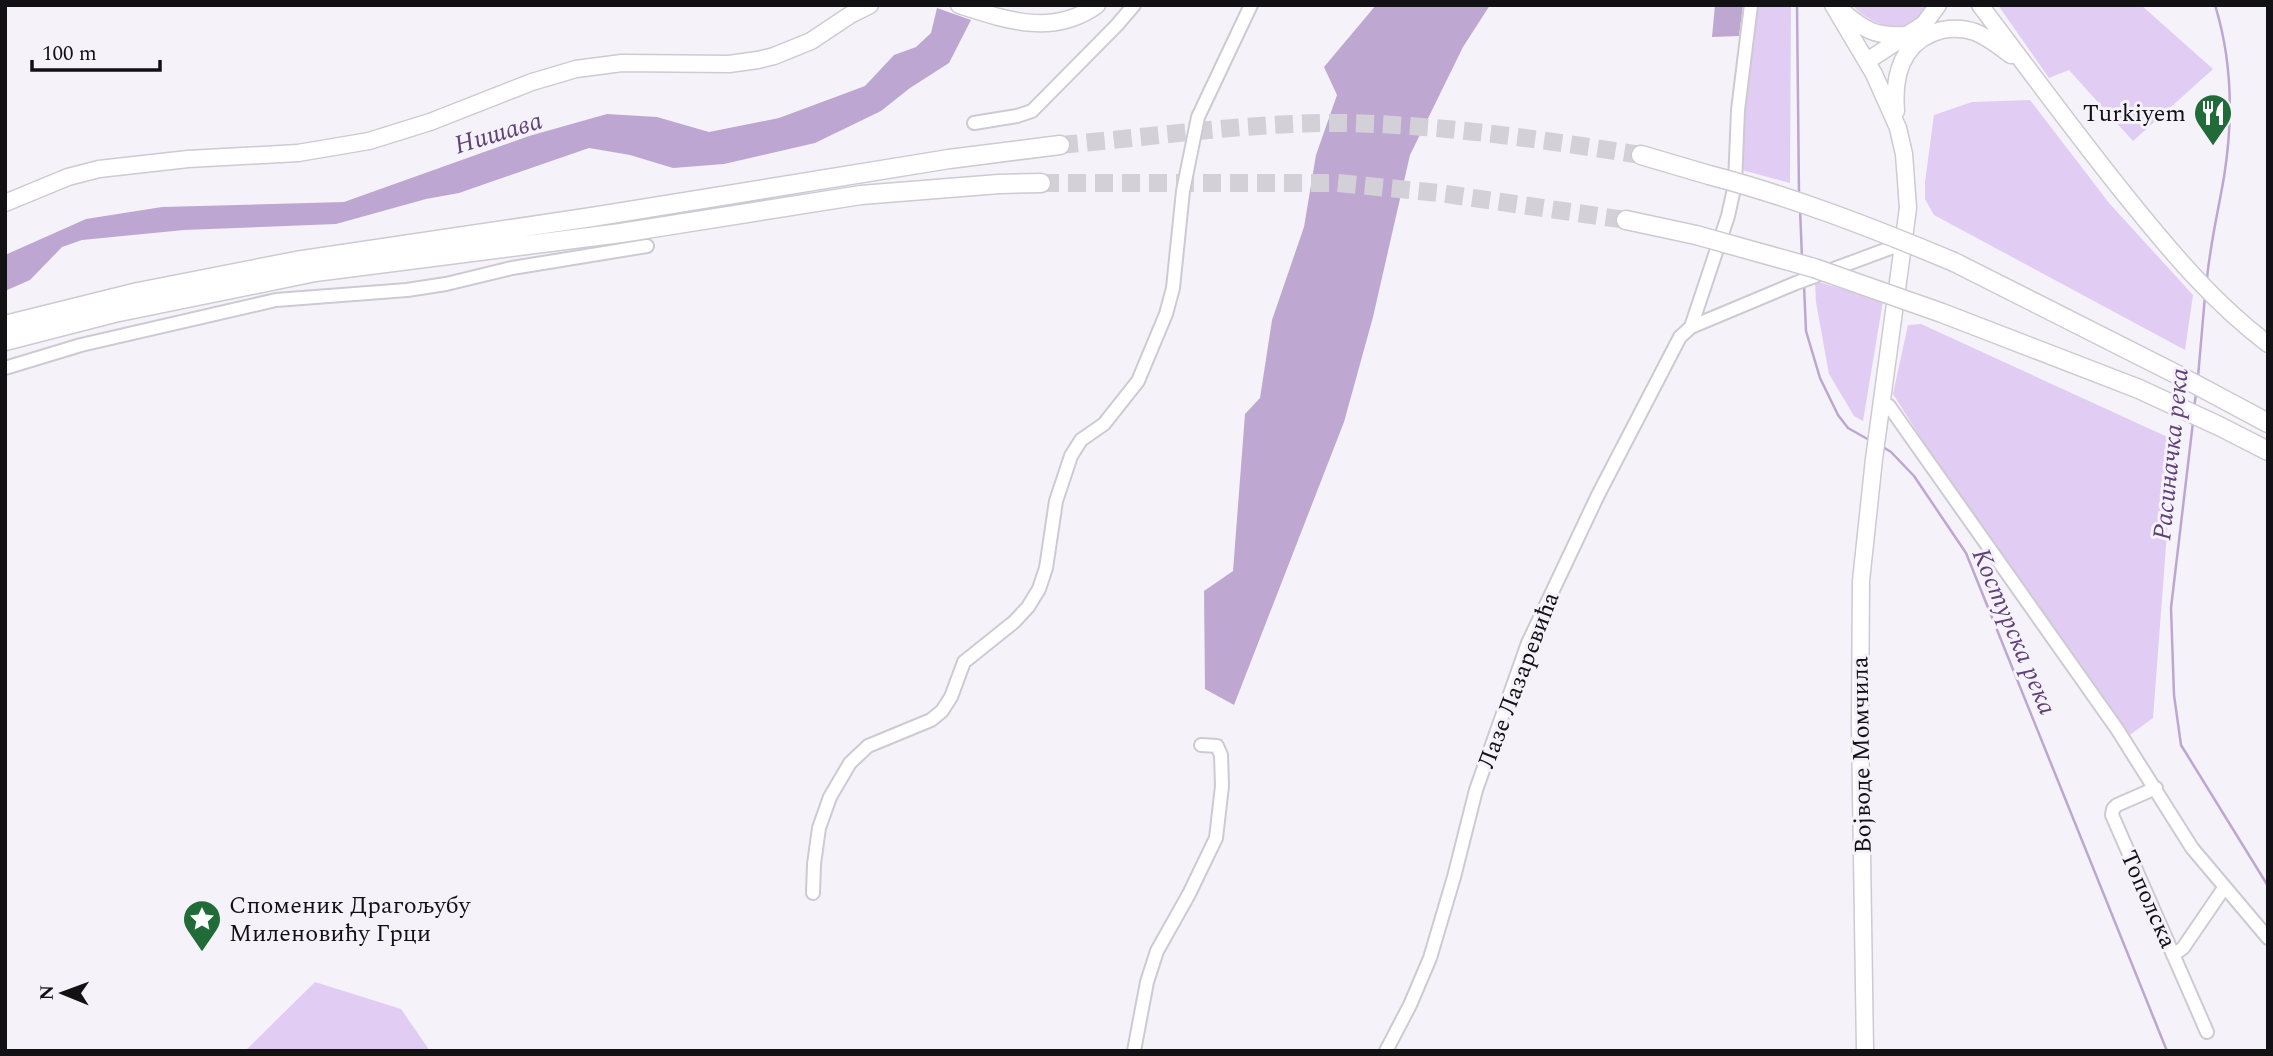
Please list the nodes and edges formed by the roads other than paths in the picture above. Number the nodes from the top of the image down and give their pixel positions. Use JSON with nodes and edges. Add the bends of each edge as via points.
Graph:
{"nodes":[{"id":1,"x":870,"y":5,"type":"edge"},
{"id":2,"x":959,"y":5,"type":"edge"},
{"id":3,"x":1097,"y":5,"type":"edge"},
{"id":4,"x":1134,"y":5,"type":"edge"},
{"id":5,"x":1251,"y":5,"type":"edge"},
{"id":6,"x":1751,"y":5,"type":"edge"},
{"id":7,"x":1834,"y":5,"type":"edge"},
{"id":8,"x":1938,"y":5,"type":"edge"},
{"id":9,"x":1980,"y":5,"type":"edge"},
{"id":10,"x":1909,"y":42,"type":"junction"},
{"id":11,"x":1871,"y":67,"type":"junction"},
{"id":12,"x":2030,"y":70,"type":"junction"},
{"id":13,"x":974,"y":123,"type":"dead end"},
{"id":14,"x":1898,"y":128,"type":"junction"},
{"id":15,"x":1060,"y":145,"type":"tunnel mouth"},
{"id":16,"x":1641,"y":155,"type":"tunnel mouth"},
{"id":17,"x":1041,"y":183,"type":"tunnel mouth"},
{"id":18,"x":5,"y":202,"type":"edge"},
{"id":19,"x":1626,"y":220,"type":"tunnel mouth"},
{"id":20,"x":1904,"y":243,"type":"junction"},
{"id":21,"x":647,"y":246,"type":"dead end"},
{"id":22,"x":5,"y":325,"type":"edge"},
{"id":23,"x":1690,"y":327,"type":"junction"},
{"id":24,"x":5,"y":341,"type":"edge"},
{"id":25,"x":2268,"y":344,"type":"edge"},
{"id":26,"x":5,"y":368,"type":"edge"},
{"id":27,"x":1882,"y":402,"type":"junction"},
{"id":28,"x":2268,"y":423,"type":"edge"},
{"id":29,"x":2268,"y":451,"type":"edge"},
{"id":30,"x":1200,"y":745,"type":"dead end"},
{"id":31,"x":2156,"y":788,"type":"junction"},
{"id":32,"x":2224,"y":888,"type":"junction"},
{"id":33,"x":813,"y":892,"type":"dead end"},
{"id":34,"x":2268,"y":938,"type":"edge"},
{"id":35,"x":2173,"y":956,"type":"junction"},
{"id":36,"x":2207,"y":1032,"type":"dead end"},
{"id":37,"x":1134,"y":1051,"type":"edge"},
{"id":38,"x":1386,"y":1051,"type":"edge"},
{"id":39,"x":1865,"y":1051,"type":"edge"}],
"edges":[{"from":1,"to":18,"type":"main road","via":[[811,41],[758,60],[622,63],[576,69],[369,141],[298,153],[99,169]]},
{"from":2,"to":3,"type":"main road","via":[[1030,24],[1054,23]]},
{"from":4,"to":13,"type":"street","via":[[1032,111]]},
{"from":5,"to":33,"type":"street","via":[[1198,117],[1183,191],[1173,288],[1162,325],[1138,381],[1071,456],[1056,501],[1039,589],[1014,622],[964,662],[942,711],[868,746],[850,763],[819,828]]},
{"from":6,"to":23,"type":"street","name":"Лазе Лазаревића","via":[[1738,110],[1735,184]]},
{"from":7,"to":10,"type":"main road","via":[[1867,30]]},
{"from":7,"to":11,"type":"main road"},
{"from":8,"to":10,"type":"main road"},
{"from":9,"to":12,"type":"main road"},
{"from":10,"to":11,"type":"main road"},
{"from":10,"to":12,"type":"main road","via":[[1934,32],[1963,29],[1992,41]]},
{"from":10,"to":14,"type":"main road","via":[[1897,76]]},
{"from":11,"to":14,"type":"main road"},
{"from":12,"to":25,"type":"main road","via":[[2071,128],[2195,279]]},
{"from":14,"to":20,"type":"main road","via":[[1909,208]]},
{"from":15,"to":22,"type":"highway","via":[[296,261],[138,292]]},
{"from":16,"to":28,"type":"highway","bridge":true,"via":[[1770,191],[1954,262]]},
{"from":17,"to":24,"type":"highway","via":[[861,195],[676,226],[315,272],[114,313]]},
{"from":19,"to":29,"type":"highway","bridge":true,"via":[[1814,268],[1942,313],[2139,389]]},
{"from":20,"to":23,"type":"street"},
{"from":20,"to":27,"type":"main road"},
{"from":21,"to":26,"type":"street","via":[[407,290],[276,300],[81,345]]},
{"from":23,"to":38,"type":"street","name":"Лазе Лазаревића","via":[[1644,404],[1528,643],[1476,790],[1430,958]]},
{"from":27,"to":31,"type":"street","via":[[1976,527]]},
{"from":27,"to":39,"type":"main road","name":"Војводе Момчила","via":[[1862,552],[1860,604]]},
{"from":30,"to":37,"type":"street","via":[[1217,746],[1221,755],[1216,838],[1157,951]]},
{"from":31,"to":32,"type":"street","via":[[2192,848]]},
{"from":31,"to":35,"type":"street","name":"Тополска","via":[[2117,805],[2112,812]]},
{"from":32,"to":34,"type":"street"},
{"from":32,"to":35,"type":"street"},
{"from":35,"to":36,"type":"street","name":"Тополска"}]}
